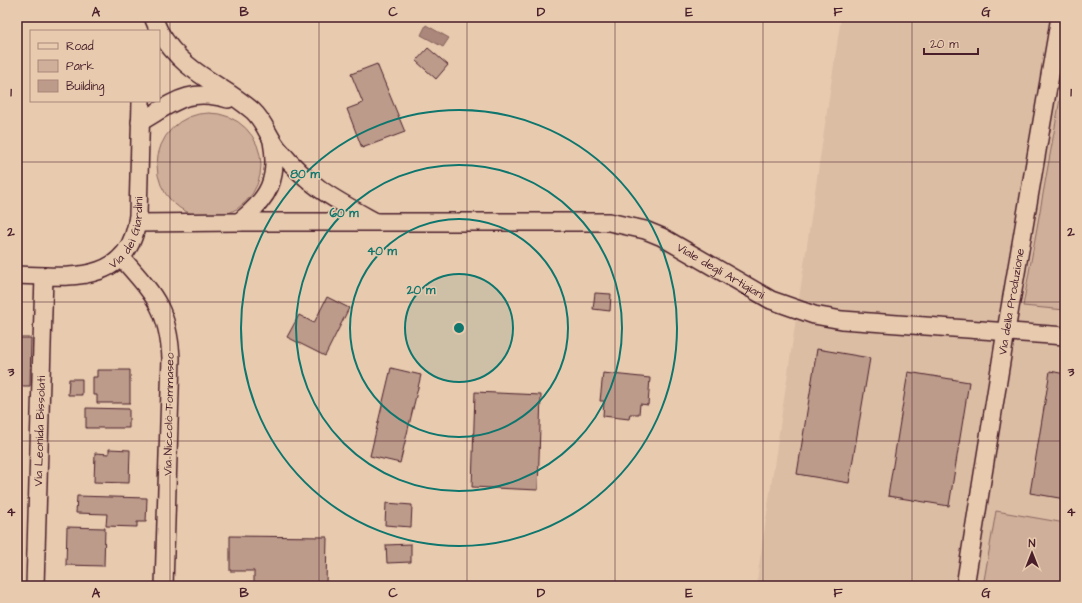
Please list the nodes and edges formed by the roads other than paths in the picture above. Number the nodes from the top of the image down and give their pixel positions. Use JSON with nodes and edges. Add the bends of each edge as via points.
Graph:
{"nodes":[{"id":1,"x":145,"y":17,"type":"edge"},
{"id":2,"x":153,"y":17,"type":"edge"},
{"id":3,"x":1060,"y":17,"type":"edge"},
{"id":4,"x":144,"y":30,"type":"edge"},
{"id":5,"x":159,"y":30,"type":"edge"},
{"id":6,"x":160,"y":33,"type":"edge"},
{"id":7,"x":141,"y":102,"type":"edge"},
{"id":8,"x":245,"y":105,"type":"junction"},
{"id":9,"x":140,"y":122,"type":"junction"},
{"id":10,"x":272,"y":141,"type":"junction"},
{"id":11,"x":239,"y":222,"type":"junction"},
{"id":12,"x":376,"y":222,"type":"junction"},
{"id":13,"x":137,"y":223,"type":"junction"},
{"id":14,"x":121,"y":257,"type":"junction"},
{"id":15,"x":17,"y":275,"type":"edge"},
{"id":16,"x":44,"y":276,"type":"junction"},
{"id":17,"x":1006,"y":332,"type":"junction"},
{"id":18,"x":1065,"y":336,"type":"edge"},
{"id":19,"x":35,"y":586,"type":"edge"},
{"id":20,"x":164,"y":586,"type":"edge"},
{"id":21,"x":965,"y":586,"type":"edge"}],
"edges":[{"from":1,"to":4,"type":"street"},
{"from":2,"to":5,"type":"street"},
{"from":3,"to":17,"type":"street","name":"Via della Produzione"},
{"from":6,"to":8,"type":"street","via":[[174,54],[187,66]]},
{"from":7,"to":9,"type":"street","name":"Via dei Giardini"},
{"from":8,"to":9,"type":"street","via":[[212,95],[188,95]]},
{"from":8,"to":10,"type":"street","via":[[261,121]]},
{"from":9,"to":13,"type":"street","name":"Via dei Giardini"},
{"from":10,"to":11,"type":"street","via":[[275,164],[270,187],[256,206]]},
{"from":10,"to":12,"type":"street","via":[[296,169],[316,187]]},
{"from":11,"to":12,"type":"street","name":"Viale degli Artigiani"},
{"from":11,"to":13,"type":"street","name":"Viale degli Artigiani"},
{"from":12,"to":17,"type":"street","name":"Viale degli Artigiani","via":[[615,223],[662,237],[771,300],[814,315],[842,320]]},
{"from":13,"to":14,"type":"street","name":"Via dei Giardini","via":[[131,242]]},
{"from":14,"to":16,"type":"street","name":"Via dei Giardini","via":[[108,267],[90,274]]},
{"from":14,"to":20,"type":"street","name":"Via Niccolò Tommaseo","via":[[156,299],[166,321],[170,339]]},
{"from":15,"to":16,"type":"street","name":"Via dei Giardini"},
{"from":16,"to":19,"type":"street","name":"Via Leonida Bissolati"},
{"from":17,"to":18,"type":"street","name":"Viale degli Artigiani"},
{"from":17,"to":21,"type":"street","name":"Via della Produzione"}]}
